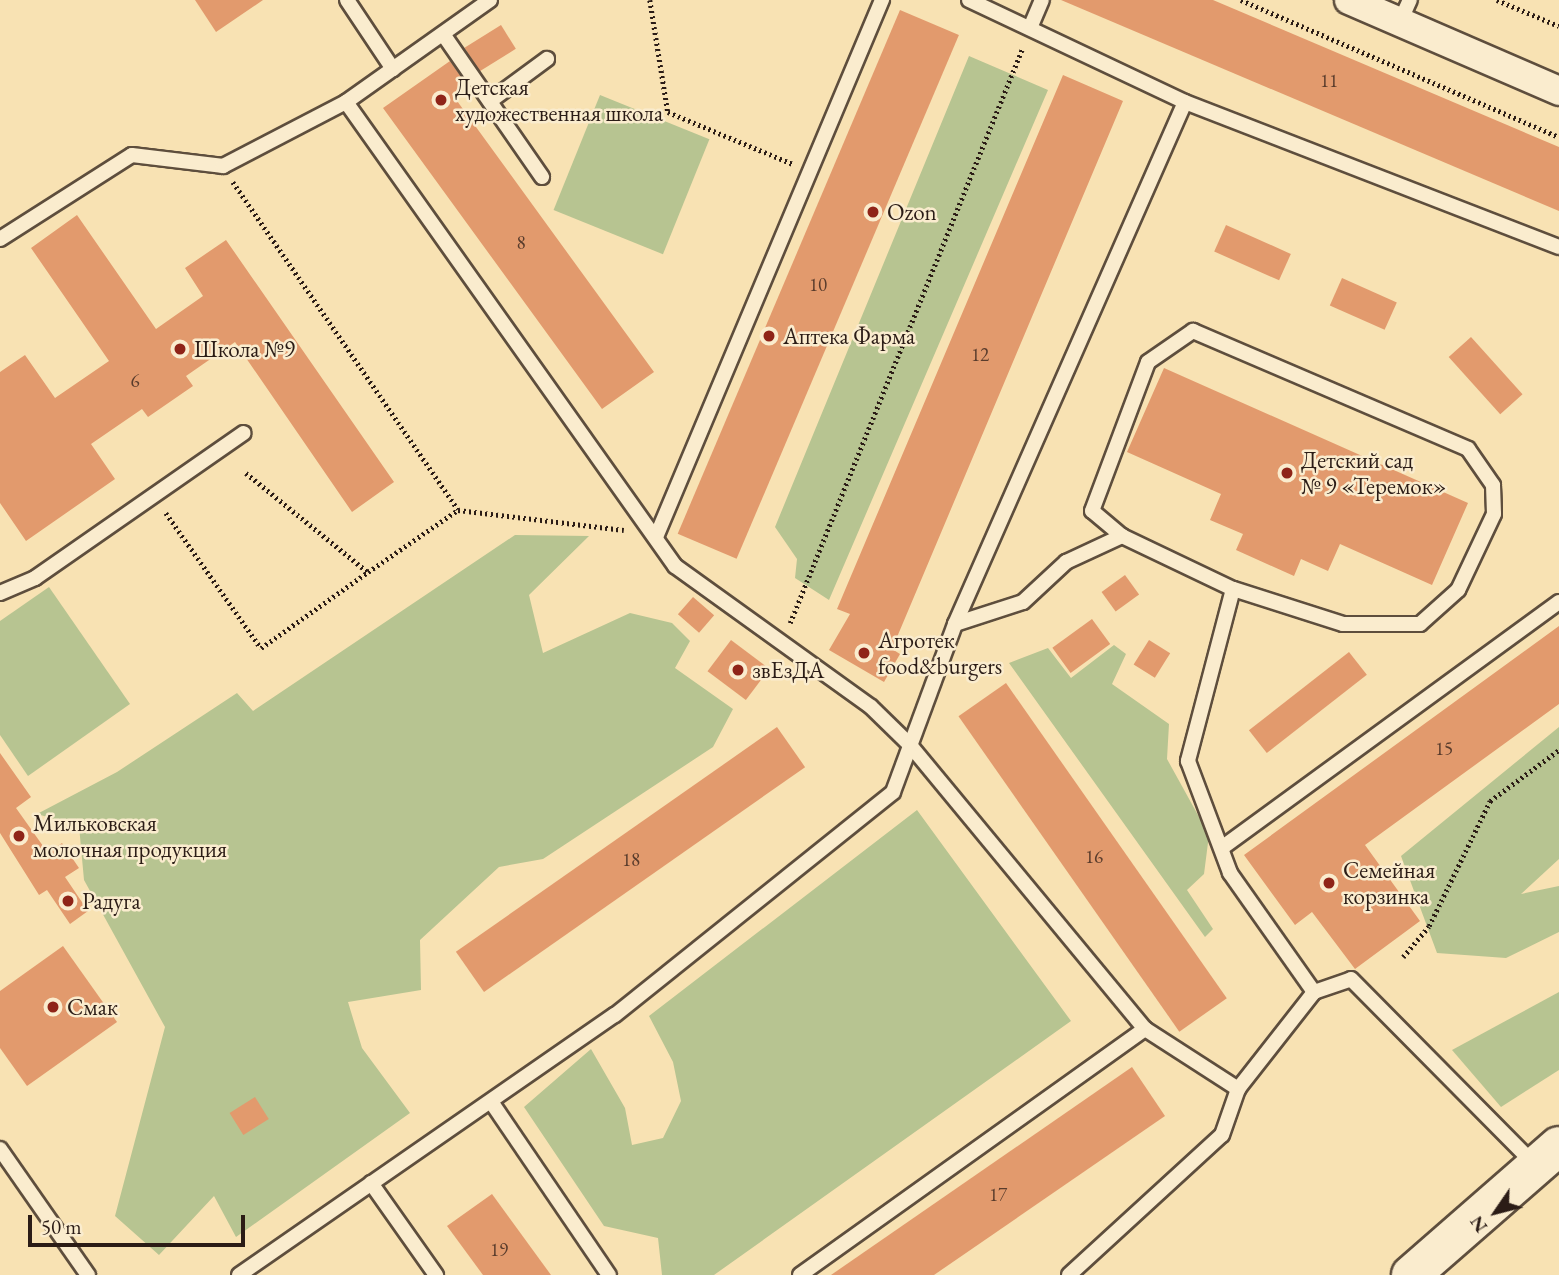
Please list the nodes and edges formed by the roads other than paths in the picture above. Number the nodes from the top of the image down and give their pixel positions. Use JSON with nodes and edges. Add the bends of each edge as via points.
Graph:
{"nodes":[{"id":1,"x":347,"y":0,"type":"edge"},
{"id":2,"x":490,"y":0,"type":"edge"},
{"id":3,"x":882,"y":0,"type":"edge"},
{"id":4,"x":969,"y":0,"type":"edge"},
{"id":5,"x":1042,"y":0,"type":"edge"},
{"id":6,"x":1349,"y":0,"type":"edge"},
{"id":7,"x":1405,"y":11,"type":"edge"},
{"id":8,"x":1031,"y":28,"type":"junction"},
{"id":9,"x":443,"y":34,"type":"junction"},
{"id":10,"x":547,"y":60,"type":"dead end"},
{"id":11,"x":393,"y":69,"type":"junction"},
{"id":12,"x":1559,"y":91,"type":"edge"},
{"id":13,"x":490,"y":101,"type":"junction"},
{"id":14,"x":1185,"y":102,"type":"junction"},
{"id":15,"x":346,"y":103,"type":"junction"},
{"id":16,"x":542,"y":177,"type":"dead end"},
{"id":17,"x":0,"y":239,"type":"edge"},
{"id":18,"x":1559,"y":247,"type":"edge"},
{"id":19,"x":243,"y":433,"type":"dead end"},
{"id":20,"x":1122,"y":536,"type":"junction"},
{"id":21,"x":656,"y":537,"type":"junction"},
{"id":22,"x":1233,"y":589,"type":"junction"},
{"id":23,"x":0,"y":593,"type":"edge"},
{"id":24,"x":1559,"y":602,"type":"edge"},
{"id":25,"x":955,"y":624,"type":"junction"},
{"id":26,"x":910,"y":745,"type":"junction"},
{"id":27,"x":1223,"y":847,"type":"junction"},
{"id":28,"x":1314,"y":992,"type":"junction"},
{"id":29,"x":1145,"y":1029,"type":"junction"},
{"id":30,"x":1238,"y":1089,"type":"junction"},
{"id":31,"x":492,"y":1103,"type":"junction"},
{"id":32,"x":0,"y":1149,"type":"edge"},
{"id":33,"x":1548,"y":1156,"type":"edge"},
{"id":34,"x":372,"y":1183,"type":"junction"},
{"id":35,"x":88,"y":1275,"type":"edge"},
{"id":36,"x":239,"y":1275,"type":"edge"},
{"id":37,"x":436,"y":1275,"type":"edge"},
{"id":38,"x":609,"y":1275,"type":"edge"},
{"id":39,"x":800,"y":1275,"type":"edge"},
{"id":40,"x":1069,"y":1275,"type":"edge"},
{"id":41,"x":1411,"y":1275,"type":"edge"}],
"edges":[{"from":1,"to":11,"type":"lane"},
{"from":2,"to":9,"type":"lane"},
{"from":3,"to":21,"type":"lane"},
{"from":4,"to":8,"type":"lane"},
{"from":5,"to":8,"type":"lane"},
{"from":6,"to":7,"type":"street"},
{"from":7,"to":12,"type":"street"},
{"from":8,"to":14,"type":"lane"},
{"from":9,"to":11,"type":"lane"},
{"from":9,"to":13,"type":"lane"},
{"from":10,"to":13,"type":"lane"},
{"from":11,"to":15,"type":"lane"},
{"from":13,"to":16,"type":"lane"},
{"from":14,"to":18,"type":"lane"},
{"from":14,"to":25,"type":"lane"},
{"from":15,"to":17,"type":"lane","via":[[223,166],[132,155]]},
{"from":15,"to":21,"type":"lane"},
{"from":19,"to":23,"type":"lane","via":[[35,578]]},
{"from":20,"to":22,"type":"lane"},
{"from":20,"to":22,"type":"lane","via":[[1092,511],[1147,362],[1193,331],[1468,449],[1493,485],[1494,514],[1458,590],[1420,624],[1343,624]]},
{"from":20,"to":25,"type":"lane","via":[[1066,562],[1023,602]]},
{"from":21,"to":26,"type":"lane","via":[[675,566],[871,707]]},
{"from":22,"to":27,"type":"lane","via":[[1188,761]]},
{"from":24,"to":27,"type":"lane"},
{"from":25,"to":26,"type":"lane"},
{"from":26,"to":29,"type":"lane"},
{"from":26,"to":31,"type":"lane","via":[[893,792],[615,1015]]},
{"from":27,"to":28,"type":"lane","via":[[1230,873]]},
{"from":28,"to":30,"type":"lane"},
{"from":28,"to":33,"type":"lane","via":[[1351,979]]},
{"from":29,"to":30,"type":"lane"},
{"from":29,"to":39,"type":"lane"},
{"from":30,"to":40,"type":"lane","via":[[1222,1135]]},
{"from":31,"to":34,"type":"lane"},
{"from":31,"to":38,"type":"lane"},
{"from":32,"to":35,"type":"lane"},
{"from":33,"to":41,"type":"street"},
{"from":34,"to":36,"type":"lane"},
{"from":34,"to":37,"type":"lane"}]}
